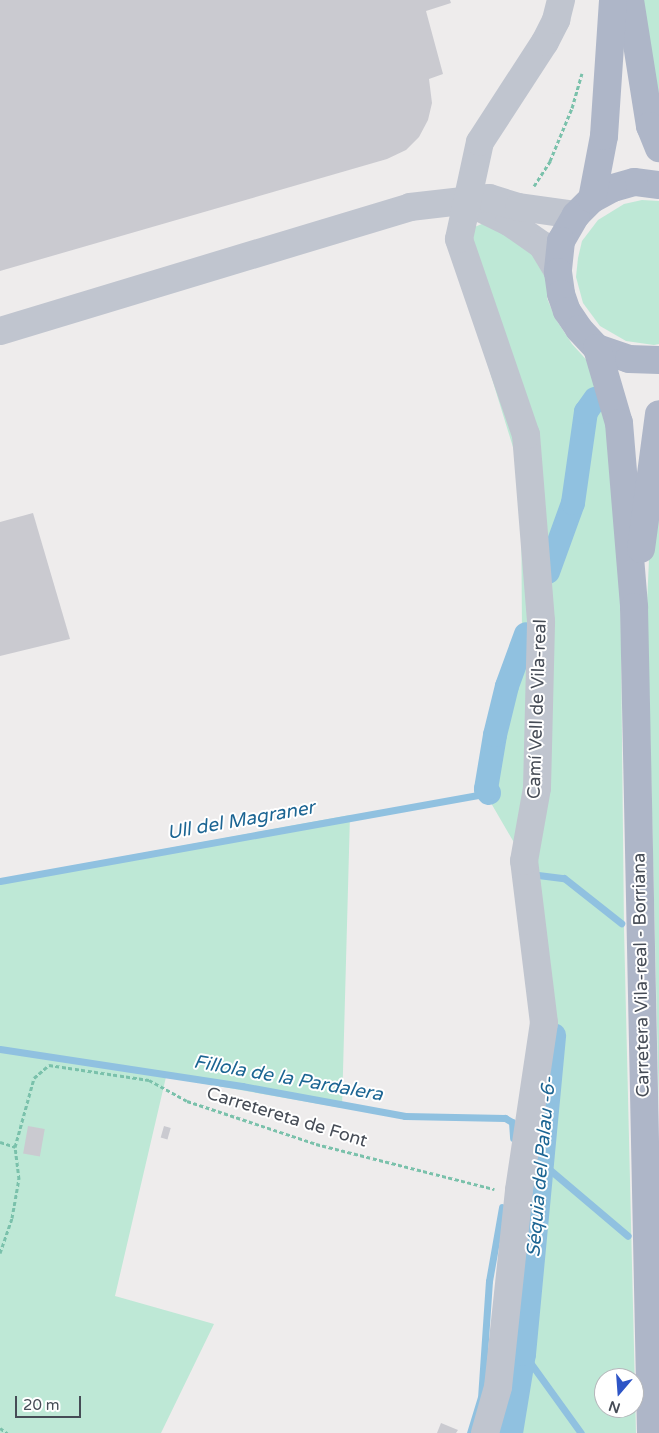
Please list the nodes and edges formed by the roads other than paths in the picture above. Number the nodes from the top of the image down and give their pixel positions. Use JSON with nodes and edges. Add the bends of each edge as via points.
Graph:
{"nodes":[{"id":1,"x":561,"y":0,"type":"edge"},
{"id":2,"x":613,"y":0,"type":"edge"},
{"id":3,"x":630,"y":0,"type":"edge"},
{"id":4,"x":659,"y":148,"type":"edge"},
{"id":5,"x":659,"y":184,"type":"edge"},
{"id":6,"x":466,"y":200,"type":"junction"},
{"id":7,"x":584,"y":207,"type":"junction"},
{"id":8,"x":558,"y":272,"type":"junction"},
{"id":9,"x":0,"y":331,"type":"edge"},
{"id":10,"x":597,"y":348,"type":"junction"},
{"id":11,"x":659,"y":360,"type":"edge"},
{"id":12,"x":659,"y":414,"type":"edge"},
{"id":13,"x":634,"y":607,"type":"junction"},
{"id":14,"x":485,"y":1433,"type":"edge"},
{"id":15,"x":651,"y":1433,"type":"edge"}],
"edges":[{"from":1,"to":6,"type":"street","name":"Camí Vell de Vila-real","via":[[545,42],[480,142]]},
{"from":2,"to":7,"type":"main road","via":[[604,136]]},
{"from":3,"to":4,"type":"main road","via":[[648,120]]},
{"from":5,"to":7,"type":"main road","via":[[634,182],[613,188]]},
{"from":6,"to":7,"type":"street","via":[[489,198],[519,207]]},
{"from":6,"to":8,"type":"street","via":[[509,222],[542,244]]},
{"from":6,"to":9,"type":"street","via":[[410,207]]},
{"from":6,"to":14,"type":"street","name":"Camí Vell de Vila-real","via":[[459,239],[526,435],[541,621],[537,788],[524,861],[544,1023],[519,1190],[498,1387]]},
{"from":7,"to":8,"type":"main road","via":[[561,241]]},
{"from":8,"to":10,"type":"main road","via":[[567,311]]},
{"from":10,"to":11,"type":"main road","via":[[630,359]]},
{"from":10,"to":13,"type":"main road","name":"Carretera Vila-real - Borriana","via":[[619,423]]},
{"from":12,"to":13,"type":"main road","name":"Carretera Vila-real - Borriana"},
{"from":13,"to":15,"type":"main road","name":"Carretera Vila-real - Borriana"}]}
